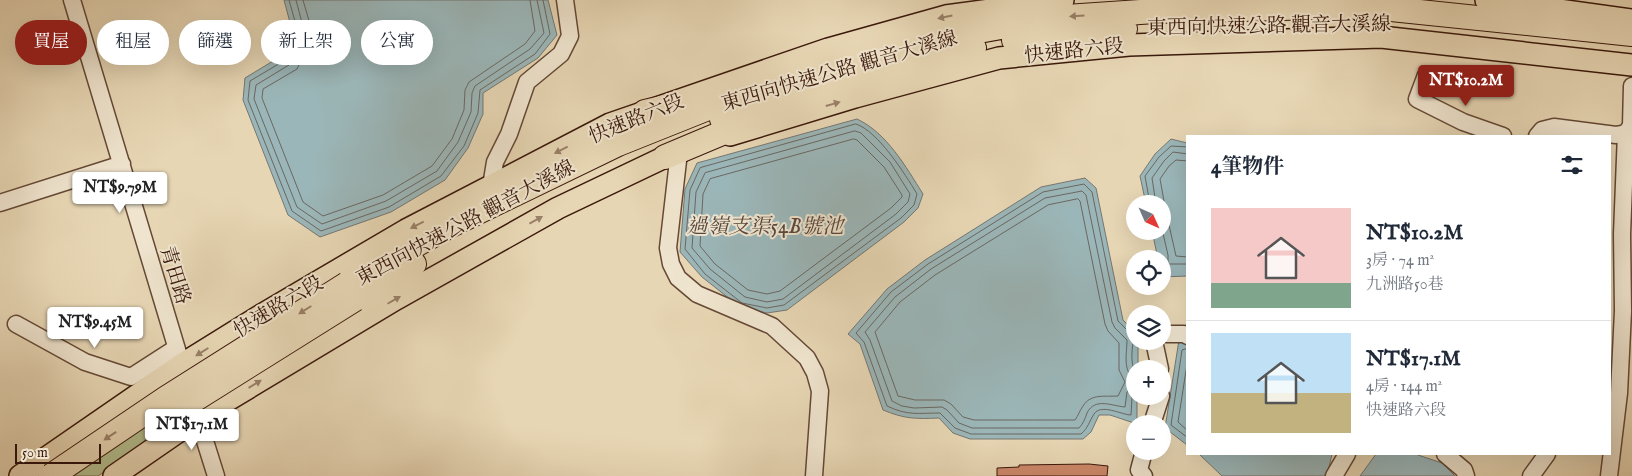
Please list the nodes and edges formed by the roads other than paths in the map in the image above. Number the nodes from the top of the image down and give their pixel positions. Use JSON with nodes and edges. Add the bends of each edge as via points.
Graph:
{"nodes":[{"id":1,"x":72,"y":0,"type":"edge"},
{"id":2,"x":565,"y":0,"type":"edge"},
{"id":3,"x":1063,"y":0,"type":"edge"},
{"id":4,"x":1486,"y":0,"type":"edge"},
{"id":5,"x":1632,"y":20,"type":"edge"},
{"id":6,"x":1632,"y":34,"type":"edge"},
{"id":7,"x":1632,"y":50,"type":"edge"},
{"id":8,"x":1632,"y":65,"type":"edge"},
{"id":9,"x":842,"y":73,"type":"junction"},
{"id":10,"x":1426,"y":75,"type":"dead end"},
{"id":11,"x":1632,"y":86,"type":"edge"},
{"id":12,"x":645,"y":112,"type":"junction"},
{"id":13,"x":1460,"y":129,"type":"edge"},
{"id":14,"x":1626,"y":133,"type":"junction"},
{"id":15,"x":1497,"y":135,"type":"edge"},
{"id":16,"x":1538,"y":135,"type":"edge"},
{"id":17,"x":672,"y":154,"type":"junction"},
{"id":18,"x":122,"y":164,"type":"junction"},
{"id":19,"x":491,"y":186,"type":"junction"},
{"id":20,"x":0,"y":203,"type":"edge"},
{"id":21,"x":16,"y":324,"type":"dead end"},
{"id":22,"x":1171,"y":334,"type":"edge"},
{"id":23,"x":1186,"y":335,"type":"edge"},
{"id":24,"x":179,"y":356,"type":"junction"},
{"id":25,"x":198,"y":418,"type":"junction"},
{"id":26,"x":1346,"y":455,"type":"edge"},
{"id":27,"x":1446,"y":455,"type":"edge"},
{"id":28,"x":1546,"y":455,"type":"edge"},
{"id":29,"x":1142,"y":460,"type":"edge"},
{"id":30,"x":20,"y":476,"type":"edge"},
{"id":31,"x":51,"y":476,"type":"edge"},
{"id":32,"x":80,"y":476,"type":"edge"},
{"id":33,"x":114,"y":476,"type":"edge"},
{"id":34,"x":216,"y":476,"type":"edge"},
{"id":35,"x":814,"y":476,"type":"edge"},
{"id":36,"x":1144,"y":476,"type":"edge"},
{"id":37,"x":1334,"y":476,"type":"edge"},
{"id":38,"x":1466,"y":476,"type":"edge"},
{"id":39,"x":1531,"y":476,"type":"edge"},
{"id":40,"x":1609,"y":476,"type":"edge"}],
"edges":[{"from":1,"to":18,"type":"street","name":"青田路"},
{"from":2,"to":19,"type":"street","via":[[570,36],[561,54],[527,82],[509,134],[495,162]]},
{"from":3,"to":12,"type":"main road","name":"快速路六段","one_way":true,"via":[[946,16],[828,48]]},
{"from":4,"to":5,"type":"main road"},
{"from":6,"to":9,"type":"highway","name":"東西向快速公路 觀音大溪線","one_way":true,"via":[[1362,6],[1155,10],[1051,18],[934,39]]},
{"from":7,"to":9,"type":"highway","name":"東西向快速公路 觀音大溪線","via":[[1378,20],[1163,25],[1023,38]]},
{"from":17,"to":8,"type":"main road","name":"快速路六段","one_way":true,"via":[[765,123],[999,58],[1129,45],[1381,37]]},
{"from":9,"to":12,"type":"highway"},
{"from":9,"to":17,"type":"highway"},
{"from":9,"to":31,"type":"highway","name":"東西向快速公路 觀音大溪線","one_way":true,"bridge":true,"via":[[748,92],[618,144],[449,226],[347,284],[165,399]]},
{"from":9,"to":32,"type":"highway","name":"東西向快速公路 觀音大溪線","bridge":true,"via":[[654,143],[452,242],[170,415]]},
{"from":10,"to":13,"type":"street","via":[[1417,100]]},
{"from":11,"to":14,"type":"street","via":[[1630,126]]},
{"from":12,"to":19,"type":"main road","name":"快速路六段","one_way":true,"via":[[610,124]]},
{"from":13,"to":15,"type":"street"},
{"from":14,"to":16,"type":"street","via":[[1616,135],[1554,127],[1542,130]]},
{"from":14,"to":40,"type":"street","via":[[1622,329]]},
{"from":25,"to":17,"type":"main road","name":"快速路六段","one_way":true,"via":[[396,299],[558,208]]},
{"from":17,"to":35,"type":"street","via":[[668,248],[671,264],[678,278],[697,294],[772,326],[808,358],[820,390]]},
{"from":18,"to":20,"type":"street"},
{"from":18,"to":24,"type":"street","name":"青田路"},
{"from":19,"to":24,"type":"main road","name":"快速路六段","one_way":true,"via":[[406,230],[263,314]]},
{"from":21,"to":24,"type":"street","via":[[84,362],[131,377]]},
{"from":22,"to":23,"type":"street"},
{"from":24,"to":25,"type":"street","name":"青田路"},
{"from":24,"to":30,"type":"main road","name":"快速路六段"},
{"from":25,"to":33,"type":"main road","name":"快速路六段"},
{"from":25,"to":34,"type":"street","name":"青田路"},
{"from":26,"to":37,"type":"street"},
{"from":27,"to":38,"type":"street","via":[[1464,470]]},
{"from":28,"to":39,"type":"street"},
{"from":29,"to":36,"type":"street","via":[[1140,470]]}]}
